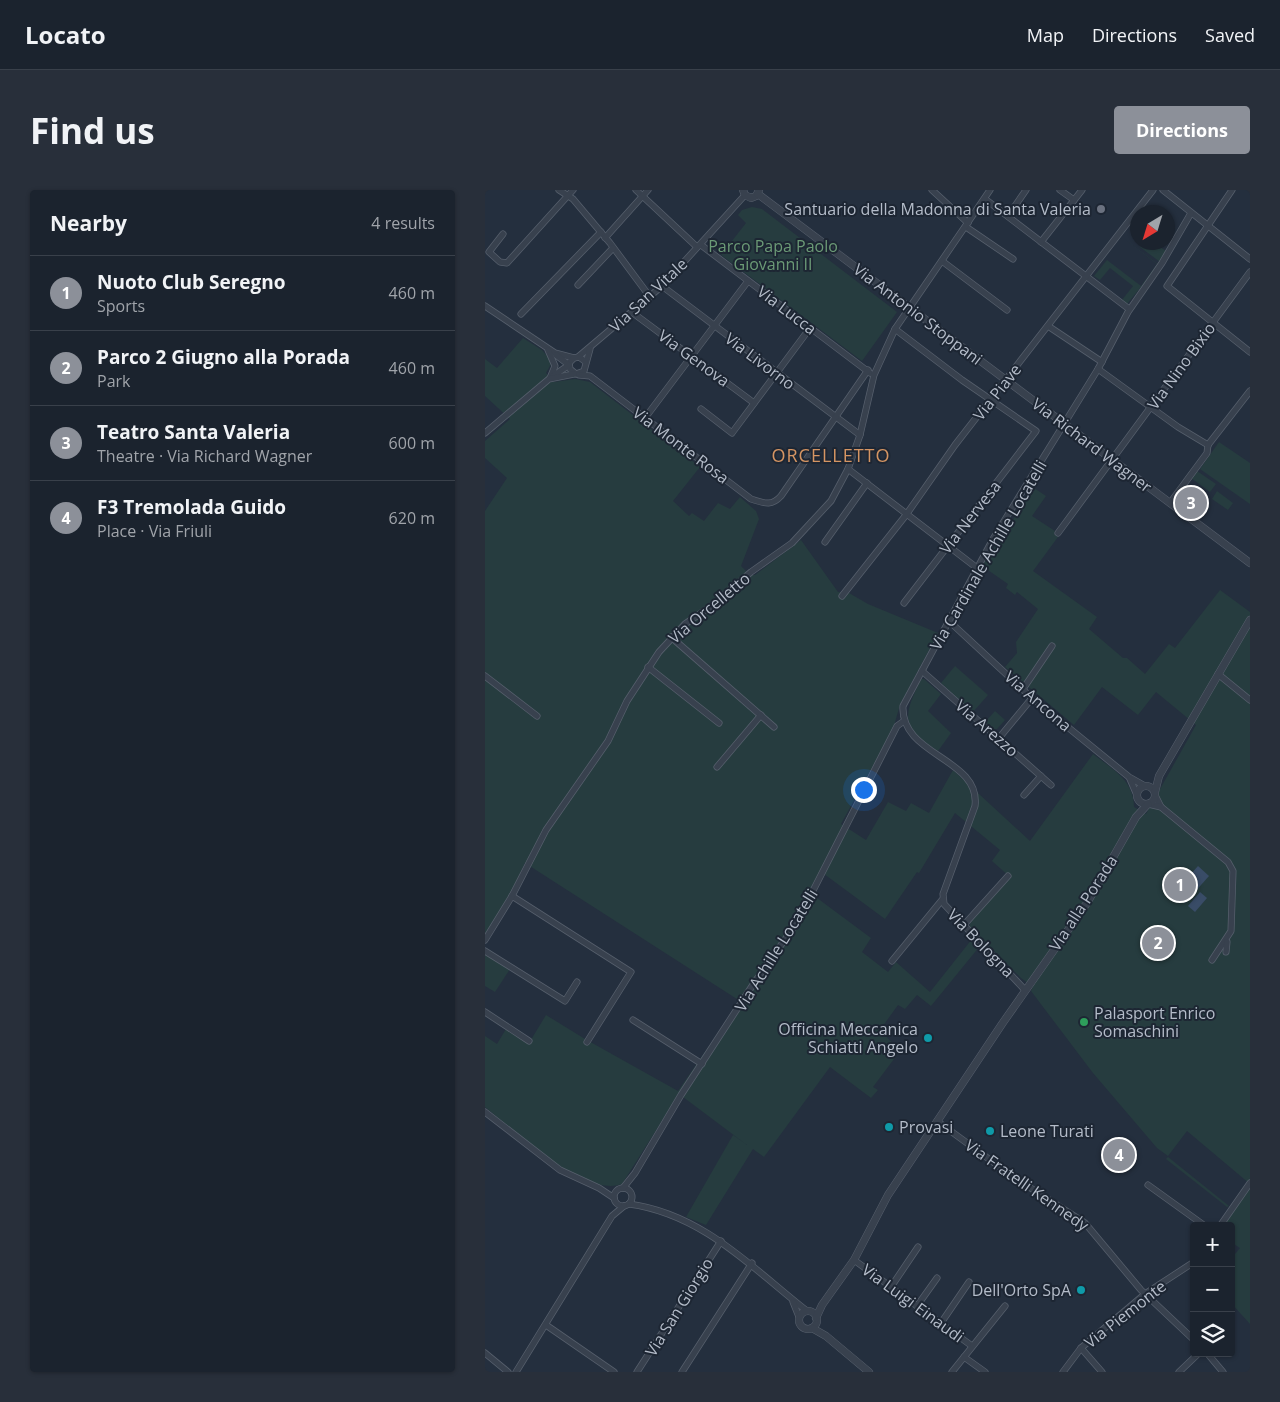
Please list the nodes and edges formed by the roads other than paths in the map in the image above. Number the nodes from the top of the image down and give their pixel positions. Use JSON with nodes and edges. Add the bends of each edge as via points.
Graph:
{"nodes":[{"id":1,"x":559,"y":190,"type":"edge"},
{"id":2,"x":573,"y":190,"type":"edge"},
{"id":3,"x":636,"y":190,"type":"edge"},
{"id":4,"x":648,"y":190,"type":"edge"},
{"id":5,"x":931,"y":190,"type":"edge"},
{"id":6,"x":990,"y":190,"type":"edge"},
{"id":7,"x":1026,"y":190,"type":"edge"},
{"id":8,"x":1060,"y":190,"type":"edge"},
{"id":9,"x":1082,"y":190,"type":"edge"},
{"id":10,"x":1153,"y":190,"type":"edge"},
{"id":11,"x":1163,"y":190,"type":"edge"},
{"id":12,"x":1232,"y":190,"type":"edge"},
{"id":13,"x":744,"y":192,"type":"edge"},
{"id":14,"x":758,"y":192,"type":"edge"},
{"id":15,"x":567,"y":196,"type":"junction"},
{"id":16,"x":643,"y":196,"type":"junction"},
{"id":17,"x":985,"y":199,"type":"junction"},
{"id":18,"x":1074,"y":200,"type":"junction"},
{"id":19,"x":1191,"y":213,"type":"junction"},
{"id":20,"x":1008,"y":216,"type":"junction"},
{"id":21,"x":967,"y":225,"type":"junction"},
{"id":22,"x":1207,"y":226,"type":"junction"},
{"id":23,"x":601,"y":232,"type":"junction"},
{"id":24,"x":503,"y":234,"type":"dead end"},
{"id":25,"x":605,"y":238,"type":"junction"},
{"id":26,"x":1041,"y":242,"type":"junction"},
{"id":27,"x":699,"y":246,"type":"junction"},
{"id":28,"x":613,"y":248,"type":"junction"},
{"id":29,"x":1013,"y":259,"type":"dead end"},
{"id":30,"x":1250,"y":259,"type":"edge"},
{"id":31,"x":942,"y":261,"type":"junction"},
{"id":32,"x":1250,"y":272,"type":"edge"},
{"id":33,"x":1086,"y":276,"type":"junction"},
{"id":34,"x":748,"y":281,"type":"junction"},
{"id":35,"x":578,"y":285,"type":"dead end"},
{"id":36,"x":662,"y":286,"type":"junction"},
{"id":37,"x":650,"y":297,"type":"junction"},
{"id":38,"x":485,"y":306,"type":"edge"},
{"id":39,"x":910,"y":307,"type":"junction"},
{"id":40,"x":1129,"y":309,"type":"junction"},
{"id":41,"x":1007,"y":310,"type":"dead end"},
{"id":42,"x":633,"y":313,"type":"junction"},
{"id":43,"x":521,"y":314,"type":"dead end"},
{"id":44,"x":1212,"y":323,"type":"junction"},
{"id":45,"x":714,"y":326,"type":"junction"},
{"id":46,"x":1048,"y":326,"type":"junction"},
{"id":47,"x":810,"y":328,"type":"junction"},
{"id":48,"x":895,"y":329,"type":"junction"},
{"id":49,"x":543,"y":345,"type":"junction"},
{"id":50,"x":590,"y":349,"type":"junction"},
{"id":51,"x":1250,"y":352,"type":"edge"},
{"id":52,"x":555,"y":353,"type":"junction"},
{"id":53,"x":692,"y":356,"type":"junction"},
{"id":54,"x":576,"y":357,"type":"junction"},
{"id":55,"x":1102,"y":362,"type":"junction"},
{"id":56,"x":586,"y":364,"type":"junction"},
{"id":57,"x":569,"y":365,"type":"junction"},
{"id":58,"x":868,"y":370,"type":"junction"},
{"id":59,"x":1099,"y":370,"type":"junction"},
{"id":60,"x":577,"y":374,"type":"junction"},
{"id":61,"x":777,"y":374,"type":"junction"},
{"id":62,"x":873,"y":374,"type":"junction"},
{"id":63,"x":590,"y":376,"type":"junction"},
{"id":64,"x":551,"y":378,"type":"junction"},
{"id":65,"x":1007,"y":380,"type":"junction"},
{"id":66,"x":1250,"y":391,"type":"edge"},
{"id":67,"x":991,"y":401,"type":"junction"},
{"id":68,"x":755,"y":403,"type":"junction"},
{"id":69,"x":1150,"y":407,"type":"junction"},
{"id":70,"x":701,"y":409,"type":"dead end"},
{"id":71,"x":835,"y":417,"type":"junction"},
{"id":72,"x":645,"y":418,"type":"junction"},
{"id":73,"x":1065,"y":424,"type":"junction"},
{"id":74,"x":485,"y":433,"type":"edge"},
{"id":75,"x":860,"y":435,"type":"junction"},
{"id":76,"x":1208,"y":446,"type":"junction"},
{"id":77,"x":1112,"y":459,"type":"junction"},
{"id":78,"x":848,"y":469,"type":"junction"},
{"id":79,"x":867,"y":483,"type":"junction"},
{"id":80,"x":1170,"y":503,"type":"junction"},
{"id":81,"x":906,"y":514,"type":"junction"},
{"id":82,"x":1058,"y":533,"type":"dead end"},
{"id":83,"x":825,"y":542,"type":"dead end"},
{"id":84,"x":947,"y":545,"type":"junction"},
{"id":85,"x":1250,"y":563,"type":"edge"},
{"id":86,"x":977,"y":568,"type":"junction"},
{"id":87,"x":842,"y":596,"type":"dead end"},
{"id":88,"x":904,"y":603,"type":"dead end"},
{"id":89,"x":1250,"y":620,"type":"edge"},
{"id":90,"x":950,"y":622,"type":"junction"},
{"id":91,"x":671,"y":637,"type":"junction"},
{"id":92,"x":1052,"y":646,"type":"dead end"},
{"id":93,"x":648,"y":667,"type":"junction"},
{"id":94,"x":922,"y":671,"type":"junction"},
{"id":95,"x":1219,"y":674,"type":"junction"},
{"id":96,"x":485,"y":676,"type":"edge"},
{"id":97,"x":1023,"y":689,"type":"junction"},
{"id":98,"x":1032,"y":698,"type":"junction"},
{"id":99,"x":1250,"y":700,"type":"edge"},
{"id":100,"x":761,"y":715,"type":"junction"},
{"id":101,"x":537,"y":716,"type":"dead end"},
{"id":102,"x":904,"y":721,"type":"junction"},
{"id":103,"x":719,"y":723,"type":"dead end"},
{"id":104,"x":775,"y":727,"type":"dead end"},
{"id":105,"x":999,"y":738,"type":"junction"},
{"id":106,"x":717,"y":767,"type":"dead end"},
{"id":107,"x":1041,"y":776,"type":"junction"},
{"id":108,"x":1159,"y":776,"type":"junction"},
{"id":109,"x":1129,"y":777,"type":"junction"},
{"id":110,"x":1051,"y":785,"type":"dead end"},
{"id":111,"x":1146,"y":786,"type":"junction"},
{"id":112,"x":1155,"y":794,"type":"junction"},
{"id":113,"x":1024,"y":795,"type":"dead end"},
{"id":114,"x":1137,"y":796,"type":"junction"},
{"id":115,"x":1148,"y":804,"type":"junction"},
{"id":116,"x":1161,"y":807,"type":"junction"},
{"id":117,"x":1136,"y":817,"type":"junction"},
{"id":118,"x":1009,"y":876,"type":"dead end"},
{"id":119,"x":513,"y":896,"type":"junction"},
{"id":120,"x":942,"y":900,"type":"junction"},
{"id":121,"x":963,"y":926,"type":"junction"},
{"id":122,"x":1229,"y":935,"type":"junction"},
{"id":123,"x":485,"y":940,"type":"edge"},
{"id":124,"x":485,"y":951,"type":"edge"},
{"id":125,"x":1226,"y":952,"type":"dead end"},
{"id":126,"x":1212,"y":960,"type":"dead end"},
{"id":127,"x":892,"y":961,"type":"dead end"},
{"id":128,"x":577,"y":982,"type":"dead end"},
{"id":129,"x":1026,"y":989,"type":"junction"},
{"id":130,"x":485,"y":1012,"type":"edge"},
{"id":131,"x":633,"y":1020,"type":"dead end"},
{"id":132,"x":529,"y":1041,"type":"dead end"},
{"id":133,"x":587,"y":1042,"type":"dead end"},
{"id":134,"x":702,"y":1064,"type":"junction"},
{"id":135,"x":485,"y":1112,"type":"edge"},
{"id":136,"x":937,"y":1121,"type":"junction"},
{"id":137,"x":635,"y":1173,"type":"junction"},
{"id":138,"x":1250,"y":1183,"type":"edge"},
{"id":139,"x":1148,"y":1185,"type":"dead end"},
{"id":140,"x":599,"y":1188,"type":"junction"},
{"id":141,"x":620,"y":1189,"type":"junction"},
{"id":142,"x":631,"y":1193,"type":"junction"},
{"id":143,"x":615,"y":1200,"type":"junction"},
{"id":144,"x":627,"y":1205,"type":"junction"},
{"id":145,"x":645,"y":1206,"type":"junction"},
{"id":146,"x":612,"y":1216,"type":"junction"},
{"id":147,"x":1199,"y":1222,"type":"edge"},
{"id":148,"x":1222,"y":1222,"type":"edge"},
{"id":149,"x":721,"y":1241,"type":"junction"},
{"id":150,"x":918,"y":1247,"type":"dead end"},
{"id":151,"x":854,"y":1260,"type":"junction"},
{"id":152,"x":752,"y":1264,"type":"junction"},
{"id":153,"x":1190,"y":1265,"type":"edge"},
{"id":154,"x":937,"y":1278,"type":"dead end"},
{"id":155,"x":969,"y":1282,"type":"dead end"},
{"id":156,"x":891,"y":1287,"type":"junction"},
{"id":157,"x":1145,"y":1294,"type":"junction"},
{"id":158,"x":793,"y":1300,"type":"junction"},
{"id":159,"x":823,"y":1305,"type":"junction"},
{"id":160,"x":917,"y":1306,"type":"junction"},
{"id":161,"x":1005,"y":1306,"type":"dead end"},
{"id":162,"x":809,"y":1311,"type":"junction"},
{"id":163,"x":799,"y":1317,"type":"junction"},
{"id":164,"x":817,"y":1320,"type":"junction"},
{"id":165,"x":941,"y":1323,"type":"junction"},
{"id":166,"x":546,"y":1325,"type":"junction"},
{"id":167,"x":812,"y":1328,"type":"junction"},
{"id":168,"x":826,"y":1336,"type":"junction"},
{"id":169,"x":1190,"y":1336,"type":"edge"},
{"id":170,"x":973,"y":1346,"type":"junction"},
{"id":171,"x":1081,"y":1348,"type":"junction"},
{"id":172,"x":485,"y":1353,"type":"edge"},
{"id":173,"x":964,"y":1357,"type":"junction"},
{"id":174,"x":1195,"y":1357,"type":"edge"},
{"id":175,"x":1210,"y":1357,"type":"edge"},
{"id":176,"x":509,"y":1372,"type":"edge"},
{"id":177,"x":517,"y":1372,"type":"edge"},
{"id":178,"x":614,"y":1372,"type":"edge"},
{"id":179,"x":637,"y":1372,"type":"edge"},
{"id":180,"x":682,"y":1372,"type":"edge"},
{"id":181,"x":869,"y":1372,"type":"edge"},
{"id":182,"x":952,"y":1372,"type":"edge"},
{"id":183,"x":985,"y":1372,"type":"edge"},
{"id":184,"x":1063,"y":1372,"type":"edge"},
{"id":185,"x":1102,"y":1372,"type":"edge"},
{"id":186,"x":1179,"y":1372,"type":"edge"},
{"id":187,"x":1223,"y":1372,"type":"edge"}],
"edges":[{"from":1,"to":15,"type":"street"},
{"from":2,"to":15,"type":"street"},
{"from":3,"to":16,"type":"street","name":"Via Lucca"},
{"from":4,"to":16,"type":"street"},
{"from":5,"to":21,"type":"street"},
{"from":6,"to":17,"type":"street","name":"Via Orcelletto"},
{"from":7,"to":20,"type":"street"},
{"from":8,"to":18,"type":"street"},
{"from":9,"to":18,"type":"street"},
{"from":10,"to":33,"type":"street","name":"Via Piave"},
{"from":11,"to":19,"type":"street"},
{"from":12,"to":22,"type":"street"},
{"from":13,"to":14,"type":"street","via":[[751,198]]},
{"from":13,"to":27,"type":"street","name":"Via San Vitale"},
{"from":14,"to":39,"type":"street","name":"Via Antonio Stoppani"},
{"from":15,"to":23,"type":"street","via":[[573,198]]},
{"from":15,"to":24,"type":"street","via":[[507,262],[499,262],[489,252]]},
{"from":16,"to":25,"type":"street"},
{"from":16,"to":27,"type":"street","name":"Via Lucca"},
{"from":17,"to":20,"type":"street"},
{"from":17,"to":21,"type":"street","name":"Via Orcelletto"},
{"from":18,"to":26,"type":"street"},
{"from":19,"to":22,"type":"street"},
{"from":19,"to":40,"type":"street","name":"Via Cardinale Achille Locatelli","via":[[1162,263]]},
{"from":20,"to":26,"type":"street"},
{"from":21,"to":29,"type":"street"},
{"from":21,"to":31,"type":"street","name":"Via Orcelletto"},
{"from":22,"to":30,"type":"street"},
{"from":22,"to":44,"type":"street","via":[[1167,286]]},
{"from":23,"to":25,"type":"street"},
{"from":23,"to":43,"type":"street"},
{"from":25,"to":28,"type":"street"},
{"from":26,"to":33,"type":"street"},
{"from":27,"to":34,"type":"street","name":"Via Lucca"},
{"from":27,"to":36,"type":"street","name":"Via San Vitale"},
{"from":28,"to":35,"type":"street"},
{"from":28,"to":37,"type":"street"},
{"from":31,"to":39,"type":"street","name":"Via Orcelletto"},
{"from":31,"to":41,"type":"street"},
{"from":32,"to":44,"type":"street","name":"Via Nino Bixio"},
{"from":33,"to":40,"type":"street"},
{"from":33,"to":46,"type":"street","name":"Via Piave"},
{"from":34,"to":45,"type":"street"},
{"from":34,"to":47,"type":"street","name":"Via Lucca"},
{"from":36,"to":37,"type":"street","name":"Via San Vitale"},
{"from":36,"to":45,"type":"street","name":"Via Livorno"},
{"from":37,"to":42,"type":"street","name":"Via San Vitale"},
{"from":38,"to":49,"type":"street"},
{"from":39,"to":48,"type":"street","name":"Via Orcelletto"},
{"from":39,"to":65,"type":"street","name":"Via Antonio Stoppani"},
{"from":40,"to":55,"type":"street","name":"Via Cardinale Achille Locatelli"},
{"from":42,"to":50,"type":"street","name":"Via San Vitale"},
{"from":42,"to":53,"type":"street","name":"Via Genova"},
{"from":44,"to":51,"type":"street"},
{"from":44,"to":69,"type":"street","name":"Via Nino Bixio"},
{"from":45,"to":53,"type":"street"},
{"from":45,"to":61,"type":"street","name":"Via Livorno"},
{"from":46,"to":55,"type":"street"},
{"from":46,"to":65,"type":"street","name":"Via Piave"},
{"from":47,"to":58,"type":"street","name":"Via Lucca"},
{"from":47,"to":61,"type":"street"},
{"from":48,"to":62,"type":"street","name":"Via Orcelletto"},
{"from":48,"to":67,"type":"street"},
{"from":49,"to":52,"type":"street"},
{"from":49,"to":64,"type":"street","via":[[554,361]]},
{"from":50,"to":54,"type":"street","name":"Via San Vitale"},
{"from":50,"to":56,"type":"street"},
{"from":52,"to":54,"type":"street"},
{"from":52,"to":57,"type":"street"},
{"from":53,"to":68,"type":"street","name":"Via Genova"},
{"from":53,"to":72,"type":"street"},
{"from":54,"to":56,"type":"street"},
{"from":54,"to":57,"type":"street"},
{"from":55,"to":59,"type":"street","name":"Via Cardinale Achille Locatelli"},
{"from":56,"to":60,"type":"street","via":[[584,371]]},
{"from":56,"to":63,"type":"street"},
{"from":57,"to":60,"type":"street"},
{"from":57,"to":64,"type":"street"},
{"from":58,"to":62,"type":"street","name":"Via Lucca"},
{"from":58,"to":71,"type":"street"},
{"from":59,"to":69,"type":"street"},
{"from":59,"to":73,"type":"street","name":"Via Cardinale Achille Locatelli"},
{"from":60,"to":63,"type":"street"},
{"from":60,"to":64,"type":"street"},
{"from":61,"to":68,"type":"street"},
{"from":61,"to":71,"type":"street","name":"Via Livorno"},
{"from":62,"to":75,"type":"street","name":"Via Orcelletto"},
{"from":63,"to":72,"type":"street","name":"Via Monte Rosa"},
{"from":64,"to":74,"type":"street"},
{"from":65,"to":67,"type":"street","name":"Via Piave"},
{"from":65,"to":73,"type":"street","name":"Via Richard Wagner"},
{"from":66,"to":76,"type":"street"},
{"from":67,"to":81,"type":"street","name":"Via Piave"},
{"from":67,"to":84,"type":"street","name":"Via Nervesa","via":[[1036,431]]},
{"from":68,"to":70,"type":"street","via":[[732,433]]},
{"from":69,"to":76,"type":"street"},
{"from":69,"to":77,"type":"street","name":"Via Nino Bixio"},
{"from":71,"to":72,"type":"street","name":"Via Monte Rosa","via":[[775,503],[751,499]]},
{"from":71,"to":75,"type":"street","name":"Via Livorno"},
{"from":73,"to":77,"type":"street","name":"Via Richard Wagner"},
{"from":73,"to":86,"type":"street","name":"Via Cardinale Achille Locatelli"},
{"from":75,"to":78,"type":"street","name":"Via Orcelletto"},
{"from":76,"to":80,"type":"street","via":[[1207,453]]},
{"from":77,"to":80,"type":"street","name":"Via Richard Wagner"},
{"from":77,"to":82,"type":"street","name":"Via Nino Bixio"},
{"from":78,"to":79,"type":"street"},
{"from":78,"to":91,"type":"street","name":"Via Orcelletto","via":[[831,501],[792,543]]},
{"from":79,"to":81,"type":"street"},
{"from":79,"to":83,"type":"street"},
{"from":80,"to":85,"type":"street","name":"Via Richard Wagner"},
{"from":81,"to":84,"type":"street"},
{"from":81,"to":87,"type":"street","name":"Via Piave"},
{"from":84,"to":86,"type":"street"},
{"from":84,"to":88,"type":"street","name":"Via Nervesa"},
{"from":86,"to":90,"type":"street","name":"Via Cardinale Achille Locatelli"},
{"from":89,"to":95,"type":"street"},
{"from":90,"to":94,"type":"street","name":"Via Cardinale Achille Locatelli"},
{"from":90,"to":97,"type":"street","name":"Via Ancona"},
{"from":91,"to":93,"type":"street","name":"Via Orcelletto"},
{"from":91,"to":100,"type":"street"},
{"from":92,"to":97,"type":"street"},
{"from":93,"to":103,"type":"street"},
{"from":93,"to":119,"type":"street","name":"Via Orcelletto","via":[[627,701],[608,742],[546,830]]},
{"from":94,"to":102,"type":"street","name":"Via Cardinale Achille Locatelli","via":[[903,706]]},
{"from":94,"to":105,"type":"street","name":"Via Arezzo"},
{"from":95,"to":99,"type":"street"},
{"from":95,"to":108,"type":"street"},
{"from":96,"to":101,"type":"street"},
{"from":97,"to":98,"type":"street","name":"Via Ancona"},
{"from":98,"to":105,"type":"street"},
{"from":98,"to":109,"type":"street","name":"Via Ancona"},
{"from":100,"to":104,"type":"street"},
{"from":100,"to":106,"type":"street"},
{"from":102,"to":120,"type":"street","name":"Via Bologna","via":[[916,740],[962,774],[975,796],[975,806]]},
{"from":102,"to":134,"type":"street","name":"Via Achille Locatelli","via":[[897,726],[796,924]]},
{"from":105,"to":107,"type":"street","name":"Via Arezzo"},
{"from":107,"to":110,"type":"street","name":"Via Arezzo"},
{"from":107,"to":113,"type":"street"},
{"from":108,"to":111,"type":"street"},
{"from":108,"to":112,"type":"street"},
{"from":109,"to":111,"type":"street","name":"Via Ancona"},
{"from":109,"to":114,"type":"street","name":"Via Ancona"},
{"from":111,"to":112,"type":"street"},
{"from":111,"to":114,"type":"street","via":[[1140,787]]},
{"from":112,"to":115,"type":"street"},
{"from":112,"to":116,"type":"street"},
{"from":114,"to":115,"type":"street","via":[[1141,803]]},
{"from":114,"to":117,"type":"street","name":"Via alla Porada"},
{"from":115,"to":116,"type":"street"},
{"from":115,"to":117,"type":"street","name":"Via alla Porada"},
{"from":116,"to":122,"type":"street","via":[[1228,862],[1233,871]]},
{"from":117,"to":129,"type":"street","name":"Via alla Porada","via":[[1087,903]]},
{"from":118,"to":121,"type":"street"},
{"from":119,"to":123,"type":"street","name":"Via Orcelletto"},
{"from":119,"to":133,"type":"street","via":[[631,972]]},
{"from":120,"to":121,"type":"street","name":"Via Bologna"},
{"from":120,"to":127,"type":"street"},
{"from":121,"to":129,"type":"street","name":"Via Bologna"},
{"from":122,"to":125,"type":"street"},
{"from":122,"to":126,"type":"street"},
{"from":124,"to":128,"type":"street","via":[[565,1001]]},
{"from":129,"to":136,"type":"street","name":"Via alla Porada"},
{"from":130,"to":132,"type":"street"},
{"from":131,"to":134,"type":"street"},
{"from":134,"to":137,"type":"street","name":"Via Achille Locatelli"},
{"from":135,"to":140,"type":"street","via":[[560,1170]]},
{"from":136,"to":151,"type":"street","name":"Via alla Porada","via":[[888,1195]]},
{"from":136,"to":157,"type":"street","name":"Via Fratelli Kennedy","via":[[1012,1176],[1085,1223]]},
{"from":137,"to":141,"type":"street"},
{"from":137,"to":142,"type":"street"},
{"from":138,"to":148,"type":"street"},
{"from":139,"to":147,"type":"street"},
{"from":140,"to":141,"type":"street"},
{"from":140,"to":143,"type":"street"},
{"from":141,"to":142,"type":"street"},
{"from":141,"to":143,"type":"street"},
{"from":142,"to":144,"type":"street"},
{"from":142,"to":145,"type":"street"},
{"from":143,"to":144,"type":"street"},
{"from":143,"to":146,"type":"street"},
{"from":144,"to":145,"type":"street"},
{"from":144,"to":146,"type":"street"},
{"from":145,"to":149,"type":"street","via":[[695,1226]]},
{"from":146,"to":166,"type":"street"},
{"from":149,"to":152,"type":"street"},
{"from":149,"to":179,"type":"street","name":"Via San Giorgio"},
{"from":150,"to":156,"type":"street"},
{"from":151,"to":156,"type":"street","name":"Via Luigi Einaudi"},
{"from":151,"to":159,"type":"street","name":"Via alla Porada"},
{"from":152,"to":158,"type":"street"},
{"from":152,"to":180,"type":"street"},
{"from":153,"to":157,"type":"street","name":"Via Piemonte"},
{"from":154,"to":160,"type":"street"},
{"from":155,"to":165,"type":"street"},
{"from":156,"to":160,"type":"street","name":"Via Luigi Einaudi"},
{"from":157,"to":169,"type":"street","name":"Via Fratelli Kennedy"},
{"from":157,"to":171,"type":"street","name":"Via Piemonte"},
{"from":158,"to":162,"type":"street"},
{"from":158,"to":163,"type":"street"},
{"from":159,"to":162,"type":"street"},
{"from":159,"to":164,"type":"street","name":"Via alla Porada"},
{"from":160,"to":165,"type":"street","name":"Via Luigi Einaudi"},
{"from":161,"to":170,"type":"street"},
{"from":162,"to":163,"type":"street"},
{"from":162,"to":164,"type":"street"},
{"from":163,"to":167,"type":"street","via":[[803,1328]]},
{"from":164,"to":167,"type":"street"},
{"from":164,"to":168,"type":"street"},
{"from":165,"to":170,"type":"street","name":"Via Luigi Einaudi"},
{"from":166,"to":177,"type":"street"},
{"from":166,"to":178,"type":"street"},
{"from":167,"to":168,"type":"street"},
{"from":168,"to":181,"type":"street"},
{"from":170,"to":173,"type":"street"},
{"from":171,"to":184,"type":"street","name":"Via Piemonte"},
{"from":171,"to":185,"type":"street"},
{"from":172,"to":176,"type":"street"},
{"from":173,"to":182,"type":"street"},
{"from":173,"to":183,"type":"street"},
{"from":174,"to":186,"type":"street"},
{"from":175,"to":187,"type":"street"}]}
